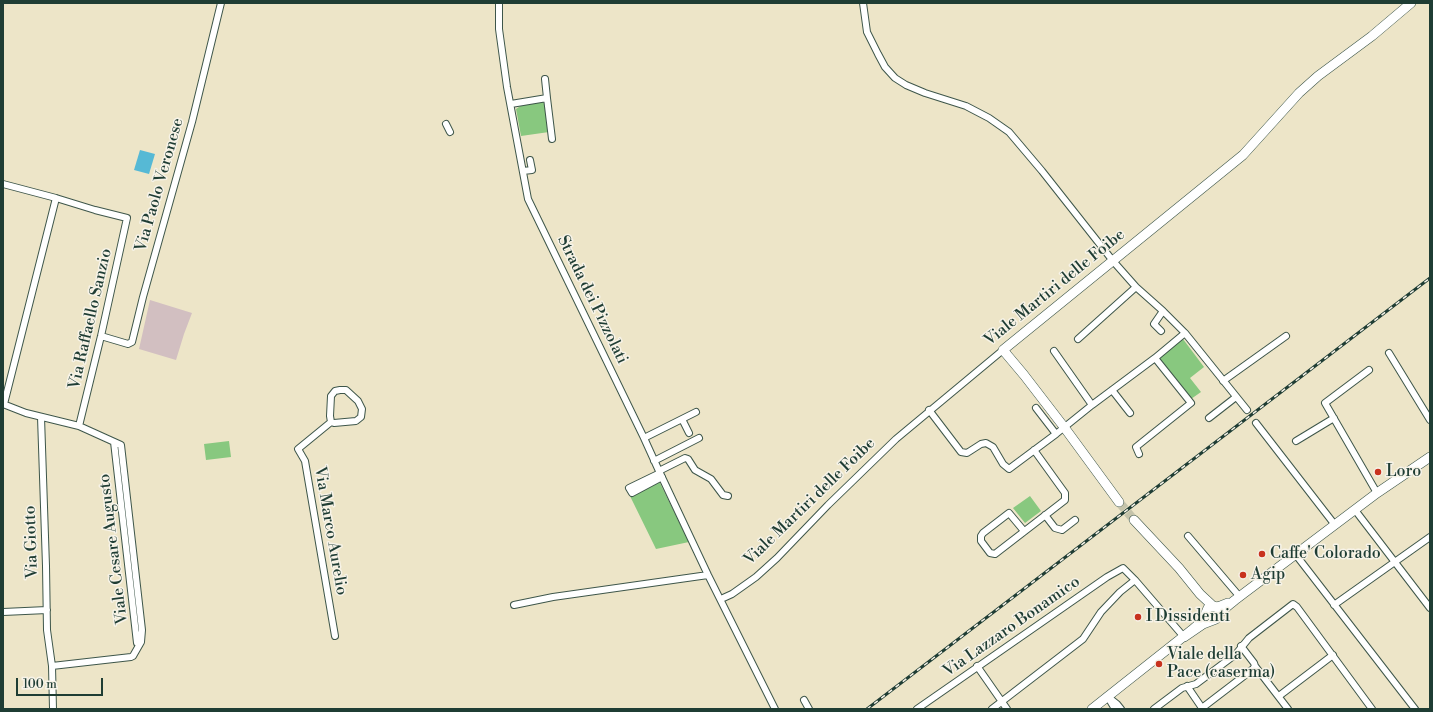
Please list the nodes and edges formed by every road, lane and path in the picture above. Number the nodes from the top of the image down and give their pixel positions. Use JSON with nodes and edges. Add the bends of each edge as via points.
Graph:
{"nodes":[{"id":1,"x":221,"y":3,"type":"edge"},
{"id":2,"x":499,"y":3,"type":"edge"},
{"id":3,"x":863,"y":3,"type":"edge"},
{"id":4,"x":1411,"y":3,"type":"edge"},
{"id":5,"x":545,"y":79,"type":"dead end"},
{"id":6,"x":547,"y":98,"type":"junction"},
{"id":7,"x":511,"y":104,"type":"junction"},
{"id":8,"x":446,"y":124,"type":"dead end"},
{"id":9,"x":450,"y":132,"type":"dead end"},
{"id":10,"x":552,"y":139,"type":"dead end"},
{"id":11,"x":530,"y":160,"type":"dead end"},
{"id":12,"x":523,"y":171,"type":"junction"},
{"id":13,"x":3,"y":184,"type":"edge"},
{"id":14,"x":56,"y":198,"type":"junction"},
{"id":15,"x":1113,"y":261,"type":"junction"},
{"id":16,"x":1136,"y":287,"type":"junction"},
{"id":17,"x":1164,"y":311,"type":"junction"},
{"id":18,"x":1161,"y":331,"type":"dead end"},
{"id":19,"x":1185,"y":333,"type":"junction"},
{"id":20,"x":101,"y":336,"type":"junction"},
{"id":21,"x":1286,"y":336,"type":"dead end"},
{"id":22,"x":1078,"y":339,"type":"dead end"},
{"id":23,"x":1003,"y":350,"type":"junction"},
{"id":24,"x":1054,"y":351,"type":"dead end"},
{"id":25,"x":1389,"y":353,"type":"dead end"},
{"id":26,"x":1156,"y":358,"type":"junction"},
{"id":27,"x":1369,"y":370,"type":"dead end"},
{"id":28,"x":1223,"y":381,"type":"junction"},
{"id":29,"x":1112,"y":390,"type":"junction"},
{"id":30,"x":1236,"y":398,"type":"junction"},
{"id":31,"x":4,"y":404,"type":"edge"},
{"id":32,"x":1092,"y":404,"type":"junction"},
{"id":33,"x":1036,"y":408,"type":"dead end"},
{"id":34,"x":929,"y":410,"type":"junction"},
{"id":35,"x":1246,"y":410,"type":"dead end"},
{"id":36,"x":696,"y":412,"type":"dead end"},
{"id":37,"x":1130,"y":413,"type":"dead end"},
{"id":38,"x":41,"y":417,"type":"junction"},
{"id":39,"x":1209,"y":418,"type":"dead end"},
{"id":40,"x":1334,"y":418,"type":"junction"},
{"id":41,"x":682,"y":419,"type":"junction"},
{"id":42,"x":1430,"y":420,"type":"edge"},
{"id":43,"x":331,"y":422,"type":"junction"},
{"id":44,"x":1256,"y":422,"type":"dead end"},
{"id":45,"x":79,"y":426,"type":"junction"},
{"id":46,"x":1064,"y":427,"type":"junction"},
{"id":47,"x":689,"y":433,"type":"dead end"},
{"id":48,"x":1056,"y":434,"type":"junction"},
{"id":49,"x":644,"y":438,"type":"junction"},
{"id":50,"x":700,"y":438,"type":"dead end"},
{"id":51,"x":1296,"y":441,"type":"dead end"},
{"id":52,"x":114,"y":442,"type":"junction"},
{"id":53,"x":1034,"y":450,"type":"junction"},
{"id":54,"x":1139,"y":454,"type":"dead end"},
{"id":55,"x":1430,"y":457,"type":"edge"},
{"id":56,"x":654,"y":461,"type":"junction"},
{"id":57,"x":660,"y":474,"type":"junction"},
{"id":58,"x":629,"y":488,"type":"dead end"},
{"id":59,"x":1378,"y":493,"type":"junction"},
{"id":60,"x":728,"y":496,"type":"dead end"},
{"id":61,"x":1119,"y":502,"type":"tunnel mouth"},
{"id":62,"x":1355,"y":510,"type":"junction"},
{"id":63,"x":1045,"y":515,"type":"junction"},
{"id":64,"x":1076,"y":520,"type":"dead end"},
{"id":65,"x":1134,"y":520,"type":"tunnel mouth"},
{"id":66,"x":1335,"y":525,"type":"junction"},
{"id":67,"x":1024,"y":532,"type":"junction"},
{"id":68,"x":1188,"y":536,"type":"dead end"},
{"id":69,"x":1430,"y":537,"type":"edge"},
{"id":70,"x":1296,"y":555,"type":"junction"},
{"id":71,"x":1395,"y":561,"type":"junction"},
{"id":72,"x":708,"y":575,"type":"junction"},
{"id":73,"x":1136,"y":580,"type":"junction"},
{"id":74,"x":1240,"y":597,"type":"junction"},
{"id":75,"x":721,"y":599,"type":"junction"},
{"id":76,"x":514,"y":605,"type":"dead end"},
{"id":77,"x":1334,"y":605,"type":"junction"},
{"id":78,"x":1430,"y":608,"type":"edge"},
{"id":79,"x":47,"y":610,"type":"junction"},
{"id":80,"x":3,"y":612,"type":"edge"},
{"id":81,"x":1212,"y":612,"type":"junction"},
{"id":82,"x":335,"y":636,"type":"dead end"},
{"id":83,"x":1184,"y":637,"type":"junction"},
{"id":84,"x":1241,"y":646,"type":"junction"},
{"id":85,"x":136,"y":652,"type":"junction"},
{"id":86,"x":1333,"y":654,"type":"junction"},
{"id":87,"x":52,"y":666,"type":"junction"},
{"id":88,"x":977,"y":666,"type":"junction"},
{"id":89,"x":1255,"y":666,"type":"junction"},
{"id":90,"x":1187,"y":686,"type":"junction"},
{"id":91,"x":1107,"y":696,"type":"junction"},
{"id":92,"x":1279,"y":696,"type":"junction"},
{"id":93,"x":804,"y":700,"type":"dead end"},
{"id":94,"x":1002,"y":702,"type":"junction"},
{"id":95,"x":53,"y":709,"type":"edge"},
{"id":96,"x":775,"y":709,"type":"edge"},
{"id":97,"x":808,"y":709,"type":"edge"},
{"id":98,"x":917,"y":709,"type":"edge"},
{"id":99,"x":992,"y":709,"type":"edge"},
{"id":100,"x":1007,"y":709,"type":"edge"},
{"id":101,"x":1092,"y":709,"type":"edge"},
{"id":102,"x":1115,"y":709,"type":"edge"},
{"id":103,"x":1121,"y":709,"type":"edge"},
{"id":104,"x":1154,"y":709,"type":"edge"},
{"id":105,"x":1203,"y":709,"type":"edge"},
{"id":106,"x":1288,"y":709,"type":"edge"},
{"id":107,"x":1372,"y":709,"type":"edge"},
{"id":108,"x":1415,"y":709,"type":"edge"}],
"edges":[{"from":1,"to":20,"type":"street","name":"Via Paolo Veronese","via":[[192,122],[132,342],[128,344]]},
{"from":2,"to":7,"type":"street","name":"Strada dei Pizzolati","via":[[499,29]]},
{"from":3,"to":15,"type":"street","via":[[867,32],[885,67],[895,78],[925,93],[971,109],[1009,132]]},
{"from":4,"to":15,"type":"street","name":"Viale Martiri delle Foibe","via":[[1394,19],[1318,76],[1299,93],[1243,155]]},
{"from":5,"to":6,"type":"street"},
{"from":6,"to":7,"type":"street"},
{"from":6,"to":10,"type":"street"},
{"from":7,"to":12,"type":"street","name":"Strada dei Pizzolati"},
{"from":8,"to":9,"type":"street"},
{"from":11,"to":12,"type":"street","via":[[532,170]]},
{"from":12,"to":49,"type":"street","name":"Strada dei Pizzolati","via":[[528,199]]},
{"from":13,"to":14,"type":"street"},
{"from":14,"to":20,"type":"street","name":"Via Raffaello Sanzio","via":[[127,218]]},
{"from":14,"to":31,"type":"street"},
{"from":15,"to":16,"type":"street"},
{"from":15,"to":23,"type":"street","name":"Viale Martiri delle Foibe"},
{"from":16,"to":17,"type":"street"},
{"from":16,"to":22,"type":"street"},
{"from":17,"to":18,"type":"street","via":[[1154,324]]},
{"from":17,"to":19,"type":"street"},
{"from":19,"to":26,"type":"street"},
{"from":19,"to":28,"type":"street"},
{"from":20,"to":45,"type":"street","name":"Via Raffaello Sanzio"},
{"from":21,"to":28,"type":"street"},
{"from":23,"to":34,"type":"street","name":"Viale Martiri delle Foibe"},
{"from":23,"to":46,"type":"street"},
{"from":24,"to":32,"type":"street"},
{"from":25,"to":42,"type":"street"},
{"from":26,"to":29,"type":"street"},
{"from":26,"to":54,"type":"street","via":[[1191,403],[1136,447]]},
{"from":27,"to":40,"type":"street","via":[[1325,403]]},
{"from":28,"to":30,"type":"street"},
{"from":29,"to":32,"type":"street"},
{"from":29,"to":37,"type":"street"},
{"from":30,"to":35,"type":"street"},
{"from":30,"to":39,"type":"street"},
{"from":31,"to":38,"type":"street"},
{"from":32,"to":46,"type":"street"},
{"from":33,"to":48,"type":"street"},
{"from":34,"to":53,"type":"street","via":[[961,452],[967,453],[986,443],[993,447],[1009,469]]},
{"from":34,"to":75,"type":"street","name":"Viale Martiri delle Foibe","via":[[828,505],[756,578]]},
{"from":36,"to":41,"type":"street"},
{"from":38,"to":45,"type":"street"},
{"from":38,"to":79,"type":"street","name":"Via Giotto"},
{"from":40,"to":51,"type":"street"},
{"from":40,"to":59,"type":"street"},
{"from":41,"to":47,"type":"street"},
{"from":41,"to":49,"type":"street"},
{"from":43,"to":43,"type":"street","via":[[331,396],[335,391],[346,390],[358,401],[362,409],[361,417],[356,421]]},
{"from":43,"to":82,"type":"street","name":"Via Marco Aurelio","via":[[298,449],[305,461]]},
{"from":44,"to":66,"type":"street"},
{"from":45,"to":52,"type":"street"},
{"from":46,"to":48,"type":"street"},
{"from":46,"to":61,"type":"street"},
{"from":48,"to":53,"type":"street"},
{"from":49,"to":56,"type":"street","name":"Strada dei Pizzolati"},
{"from":50,"to":56,"type":"street"},
{"from":52,"to":85,"type":"street","name":"Viale Cesare Augusto","via":[[138,642]]},
{"from":52,"to":85,"type":"street","name":"Viale Cesare Augusto","via":[[121,445],[142,630],[141,642]]},
{"from":53,"to":63,"type":"street","via":[[1066,495],[1065,500]]},
{"from":55,"to":59,"type":"street"},
{"from":56,"to":57,"type":"street","name":"Strada dei Pizzolati"},
{"from":57,"to":58,"type":"street","via":[[632,493]]},
{"from":57,"to":60,"type":"street","via":[[685,458],[694,470],[711,479],[723,495]]},
{"from":57,"to":72,"type":"street","name":"Strada dei Pizzolati"},
{"from":59,"to":62,"type":"street"},
{"from":62,"to":66,"type":"street"},
{"from":62,"to":71,"type":"street"},
{"from":63,"to":64,"type":"street","via":[[1055,528],[1062,530]]},
{"from":63,"to":67,"type":"street"},
{"from":65,"to":81,"type":"street","via":[[1178,568]]},
{"from":66,"to":70,"type":"street"},
{"from":67,"to":67,"type":"street","via":[[1009,513],[983,533],[981,541],[990,553],[995,554]]},
{"from":68,"to":74,"type":"street"},
{"from":69,"to":71,"type":"street"},
{"from":70,"to":74,"type":"street"},
{"from":70,"to":77,"type":"street"},
{"from":71,"to":77,"type":"street"},
{"from":71,"to":78,"type":"street"},
{"from":72,"to":75,"type":"street","name":"Strada dei Pizzolati"},
{"from":72,"to":76,"type":"street","via":[[551,595]]},
{"from":73,"to":83,"type":"street"},
{"from":73,"to":88,"type":"street","name":"Via Lazzaro Bonamico","via":[[1122,568]]},
{"from":73,"to":94,"type":"street","via":[[1101,612],[1083,638]]},
{"from":74,"to":81,"type":"street"},
{"from":75,"to":96,"type":"street","name":"Strada dei Pizzolati"},
{"from":77,"to":108,"type":"street"},
{"from":79,"to":80,"type":"street"},
{"from":79,"to":87,"type":"street","name":"Via Giotto"},
{"from":81,"to":83,"type":"street"},
{"from":83,"to":91,"type":"street"},
{"from":84,"to":86,"type":"street","via":[[1293,604]]},
{"from":84,"to":89,"type":"street"},
{"from":84,"to":90,"type":"street","via":[[1236,654],[1196,684]]},
{"from":85,"to":87,"type":"street","via":[[131,657]]},
{"from":86,"to":92,"type":"street"},
{"from":86,"to":107,"type":"street"},
{"from":87,"to":95,"type":"street","name":"Via Giotto"},
{"from":88,"to":94,"type":"street"},
{"from":88,"to":98,"type":"street","name":"Via Lazzaro Bonamico"},
{"from":89,"to":92,"type":"street"},
{"from":89,"to":105,"type":"street"},
{"from":90,"to":104,"type":"street"},
{"from":90,"to":105,"type":"street"},
{"from":91,"to":101,"type":"street"},
{"from":91,"to":102,"type":"street"},
{"from":91,"to":103,"type":"street"},
{"from":92,"to":106,"type":"street"},
{"from":93,"to":97,"type":"street"},
{"from":94,"to":99,"type":"street"},
{"from":94,"to":100,"type":"street"}]}
